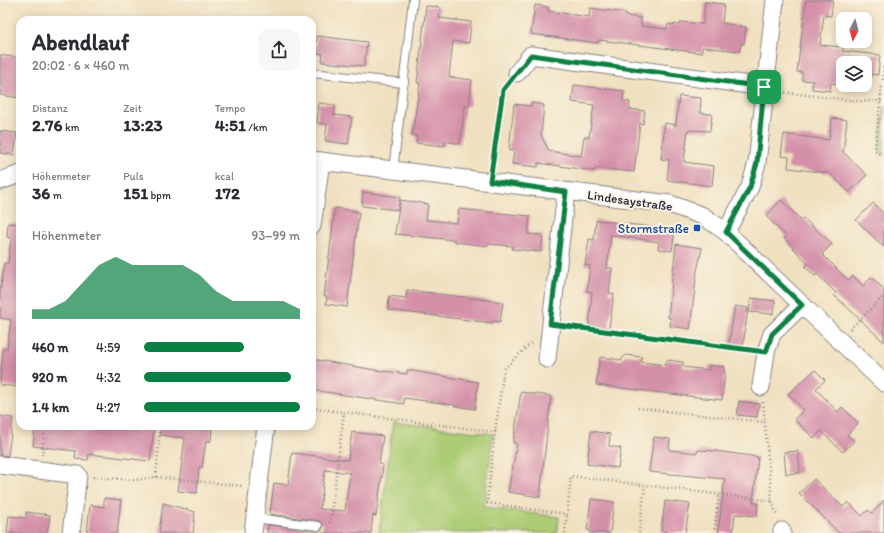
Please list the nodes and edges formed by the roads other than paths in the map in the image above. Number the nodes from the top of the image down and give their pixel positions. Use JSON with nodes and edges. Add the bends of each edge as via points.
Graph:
{"nodes":[{"id":1,"x":413,"y":0,"type":"edge"},
{"id":2,"x":775,"y":0,"type":"edge"},
{"id":3,"x":316,"y":73,"type":"edge"},
{"id":4,"x":517,"y":73,"type":"road end"},
{"id":5,"x":404,"y":83,"type":"junction"},
{"id":6,"x":764,"y":87,"type":"junction"},
{"id":7,"x":317,"y":161,"type":"edge"},
{"id":8,"x":393,"y":171,"type":"junction"},
{"id":9,"x":316,"y":174,"type":"edge"},
{"id":10,"x":16,"y":175,"type":"edge"},
{"id":11,"x":0,"y":181,"type":"edge"},
{"id":12,"x":566,"y":192,"type":"junction"},
{"id":13,"x":726,"y":232,"type":"junction"},
{"id":14,"x":802,"y":305,"type":"junction"},
{"id":15,"x":547,"y":359,"type":"dead end"},
{"id":16,"x":884,"y":383,"type":"edge"},
{"id":17,"x":761,"y":387,"type":"road end"},
{"id":18,"x":265,"y":430,"type":"edge"},
{"id":19,"x":0,"y":465,"type":"edge"},
{"id":20,"x":254,"y":526,"type":"edge"},
{"id":21,"x":318,"y":526,"type":"dead end"},
{"id":22,"x":71,"y":533,"type":"edge"}],
"edges":[{"from":1,"to":5,"type":"lane"},
{"from":2,"to":6,"type":"street"},
{"from":3,"to":5,"type":"lane"},
{"from":4,"to":6,"type":"street","via":[[531,55]]},
{"from":5,"to":8,"type":"lane"},
{"from":6,"to":13,"type":"street","via":[[757,163],[750,187]]},
{"from":7,"to":8,"type":"street","name":"Lindesaystraße"},
{"from":7,"to":9,"type":"street","name":"Lindesaystraße"},
{"from":8,"to":12,"type":"street","name":"Lindesaystraße"},
{"from":10,"to":11,"type":"street"},
{"from":12,"to":13,"type":"street","name":"Lindesaystraße","via":[[670,204],[703,216]]},
{"from":12,"to":15,"type":"street"},
{"from":13,"to":14,"type":"street","name":"Lindesaystraße"},
{"from":14,"to":16,"type":"street","name":"Lindesaystraße"},
{"from":14,"to":17,"type":"street","via":[[772,334],[766,352]]},
{"from":18,"to":20,"type":"street"},
{"from":19,"to":22,"type":"street","via":[[78,475]]},
{"from":20,"to":21,"type":"lane"}]}
